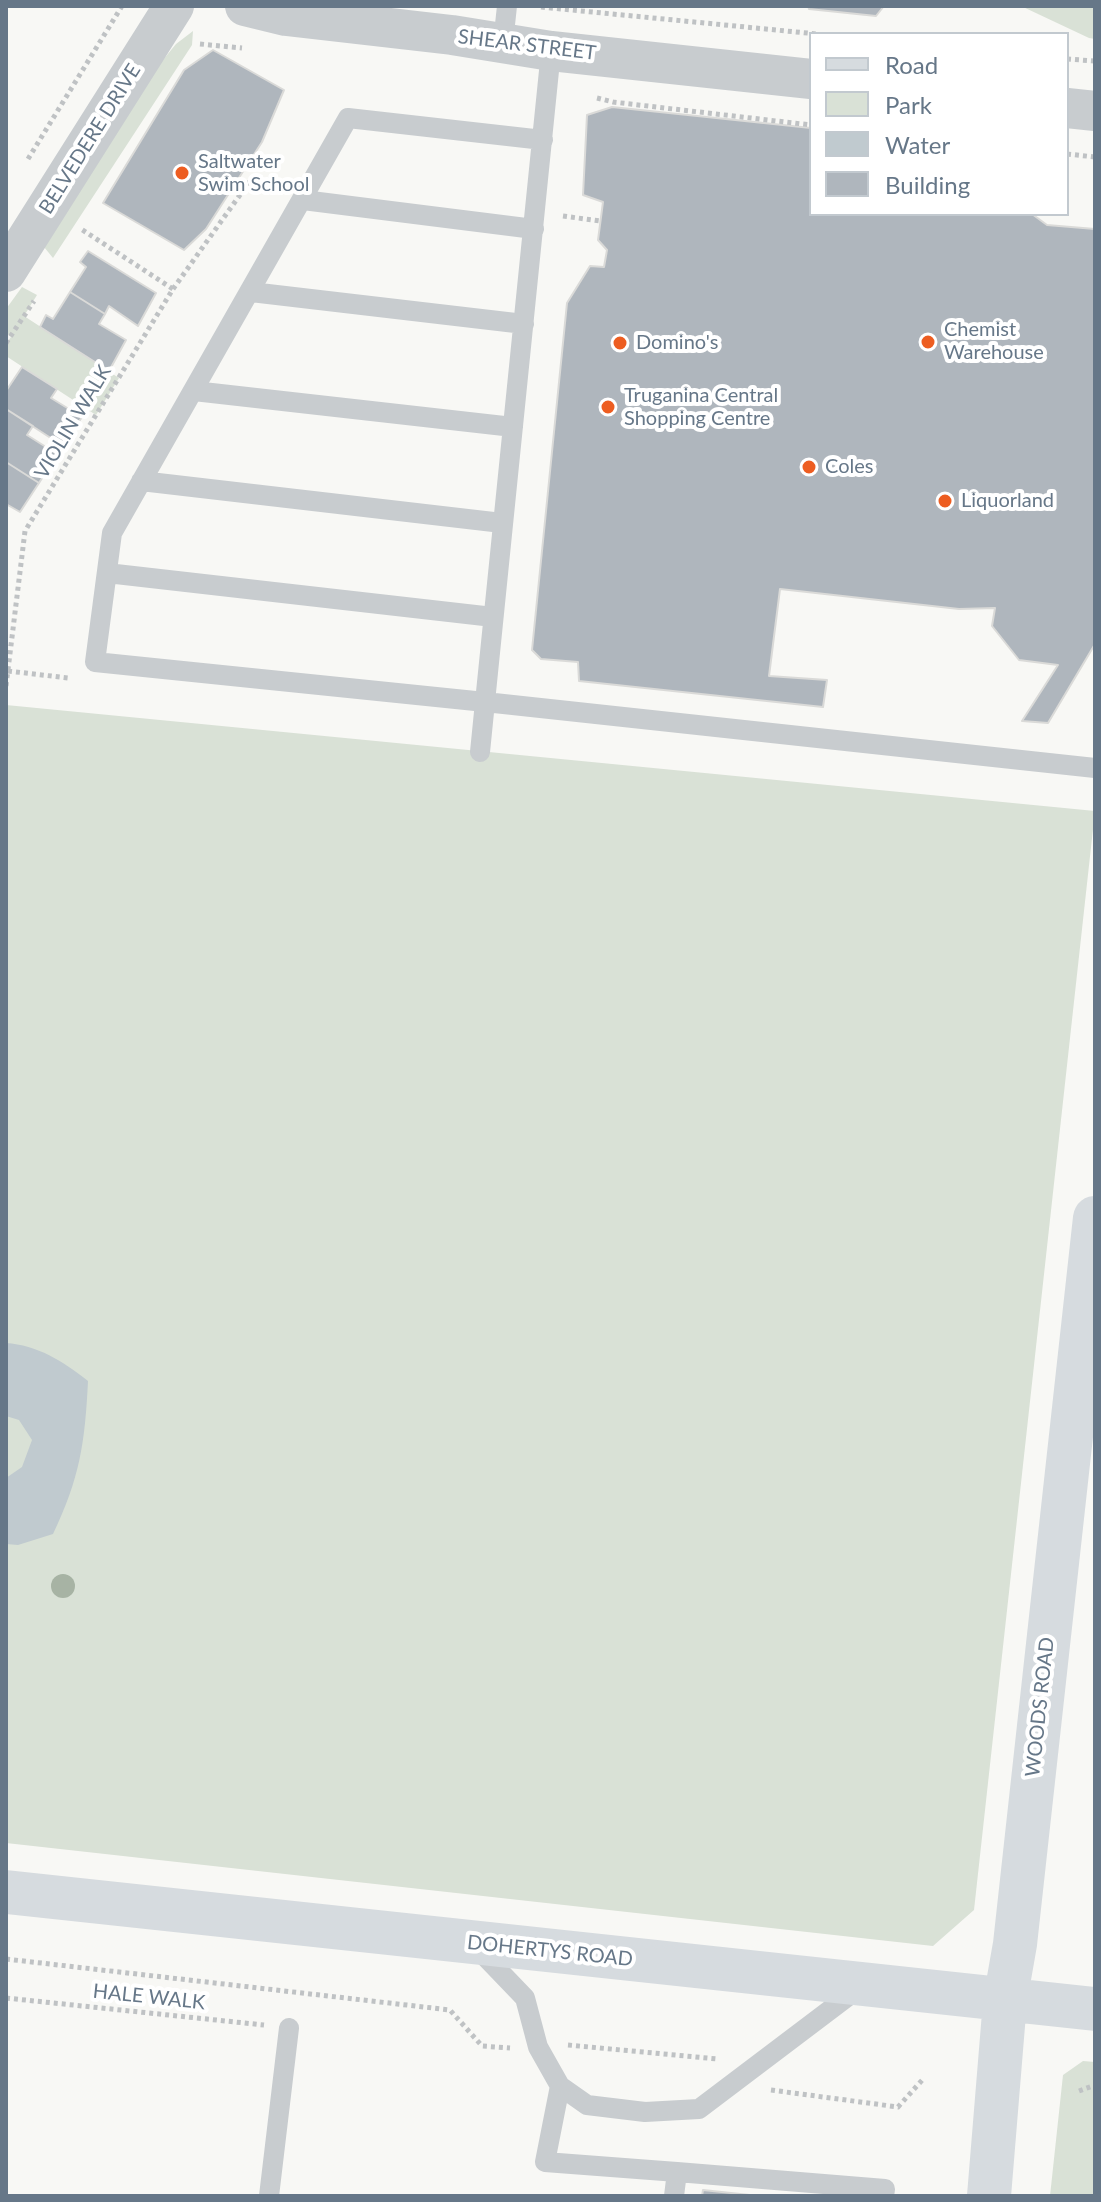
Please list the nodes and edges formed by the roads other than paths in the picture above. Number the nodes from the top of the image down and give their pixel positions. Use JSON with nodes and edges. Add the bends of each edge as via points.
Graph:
{"nodes":[{"id":1,"x":174,"y":6,"type":"edge"},
{"id":2,"x":245,"y":6,"type":"edge"},
{"id":3,"x":505,"y":24,"type":"edge"},
{"id":4,"x":551,"y":51,"type":"junction"},
{"id":5,"x":809,"y":79,"type":"edge"},
{"id":6,"x":1069,"y":108,"type":"edge"},
{"id":7,"x":1095,"y":111,"type":"edge"},
{"id":8,"x":543,"y":140,"type":"junction"},
{"id":9,"x":303,"y":200,"type":"junction"},
{"id":10,"x":534,"y":229,"type":"junction"},
{"id":11,"x":6,"y":272,"type":"edge"},
{"id":12,"x":251,"y":292,"type":"junction"},
{"id":13,"x":524,"y":324,"type":"junction"},
{"id":14,"x":194,"y":391,"type":"junction"},
{"id":15,"x":513,"y":427,"type":"junction"},
{"id":16,"x":141,"y":481,"type":"junction"},
{"id":17,"x":502,"y":523,"type":"junction"},
{"id":18,"x":107,"y":573,"type":"junction"},
{"id":19,"x":493,"y":617,"type":"junction"},
{"id":20,"x":485,"y":702,"type":"junction"},
{"id":21,"x":480,"y":752,"type":"dead end"},
{"id":22,"x":1095,"y":768,"type":"edge"},
{"id":23,"x":1095,"y":1218,"type":"edge"},
{"id":24,"x":6,"y":1892,"type":"edge"},
{"id":25,"x":472,"y":1943,"type":"junction"},
{"id":26,"x":863,"y":1985,"type":"junction"},
{"id":27,"x":1005,"y":2001,"type":"junction"},
{"id":28,"x":1095,"y":2009,"type":"edge"},
{"id":29,"x":289,"y":2028,"type":"road end"},
{"id":30,"x":560,"y":2086,"type":"junction"},
{"id":31,"x":677,"y":2172,"type":"junction"},
{"id":32,"x":269,"y":2196,"type":"edge"},
{"id":33,"x":674,"y":2196,"type":"edge"},
{"id":34,"x":884,"y":2196,"type":"edge"},
{"id":35,"x":989,"y":2196,"type":"edge"}],
"edges":[{"from":1,"to":11,"type":"street","name":"BELVEDERE DRIVE"},
{"from":2,"to":3,"type":"street","name":"SHEAR STREET","via":[[286,16]]},
{"from":3,"to":4,"type":"street","name":"SHEAR STREET"},
{"from":4,"to":5,"type":"street","name":"SHEAR STREET"},
{"from":4,"to":8,"type":"lane"},
{"from":6,"to":7,"type":"street"},
{"from":8,"to":9,"type":"lane","via":[[348,118]]},
{"from":8,"to":10,"type":"lane"},
{"from":9,"to":10,"type":"lane"},
{"from":9,"to":12,"type":"lane"},
{"from":10,"to":13,"type":"lane"},
{"from":12,"to":13,"type":"lane"},
{"from":12,"to":14,"type":"lane"},
{"from":13,"to":15,"type":"lane"},
{"from":14,"to":15,"type":"lane"},
{"from":14,"to":16,"type":"lane"},
{"from":15,"to":17,"type":"lane"},
{"from":16,"to":17,"type":"lane"},
{"from":16,"to":18,"type":"lane","via":[[112,533]]},
{"from":17,"to":19,"type":"lane"},
{"from":18,"to":19,"type":"lane"},
{"from":18,"to":20,"type":"lane","via":[[95,662]]},
{"from":19,"to":20,"type":"lane"},
{"from":20,"to":21,"type":"lane"},
{"from":20,"to":22,"type":"lane"},
{"from":23,"to":27,"type":"main road","name":"WOODS ROAD"},
{"from":24,"to":25,"type":"main road","name":"DOHERTYS ROAD"},
{"from":25,"to":26,"type":"main road","name":"DOHERTYS ROAD"},
{"from":25,"to":30,"type":"lane","via":[[525,1998],[538,2047]]},
{"from":26,"to":27,"type":"main road","name":"DOHERTYS ROAD"},
{"from":26,"to":30,"type":"lane","via":[[699,2109],[645,2112],[587,2105]]},
{"from":27,"to":28,"type":"main road","name":"DOHERTYS ROAD"},
{"from":27,"to":35,"type":"main road","name":"WOODS ROAD"},
{"from":29,"to":32,"type":"lane"},
{"from":30,"to":31,"type":"lane","via":[[545,2162]]},
{"from":31,"to":33,"type":"lane"},
{"from":31,"to":34,"type":"lane","via":[[885,2189]]}]}
